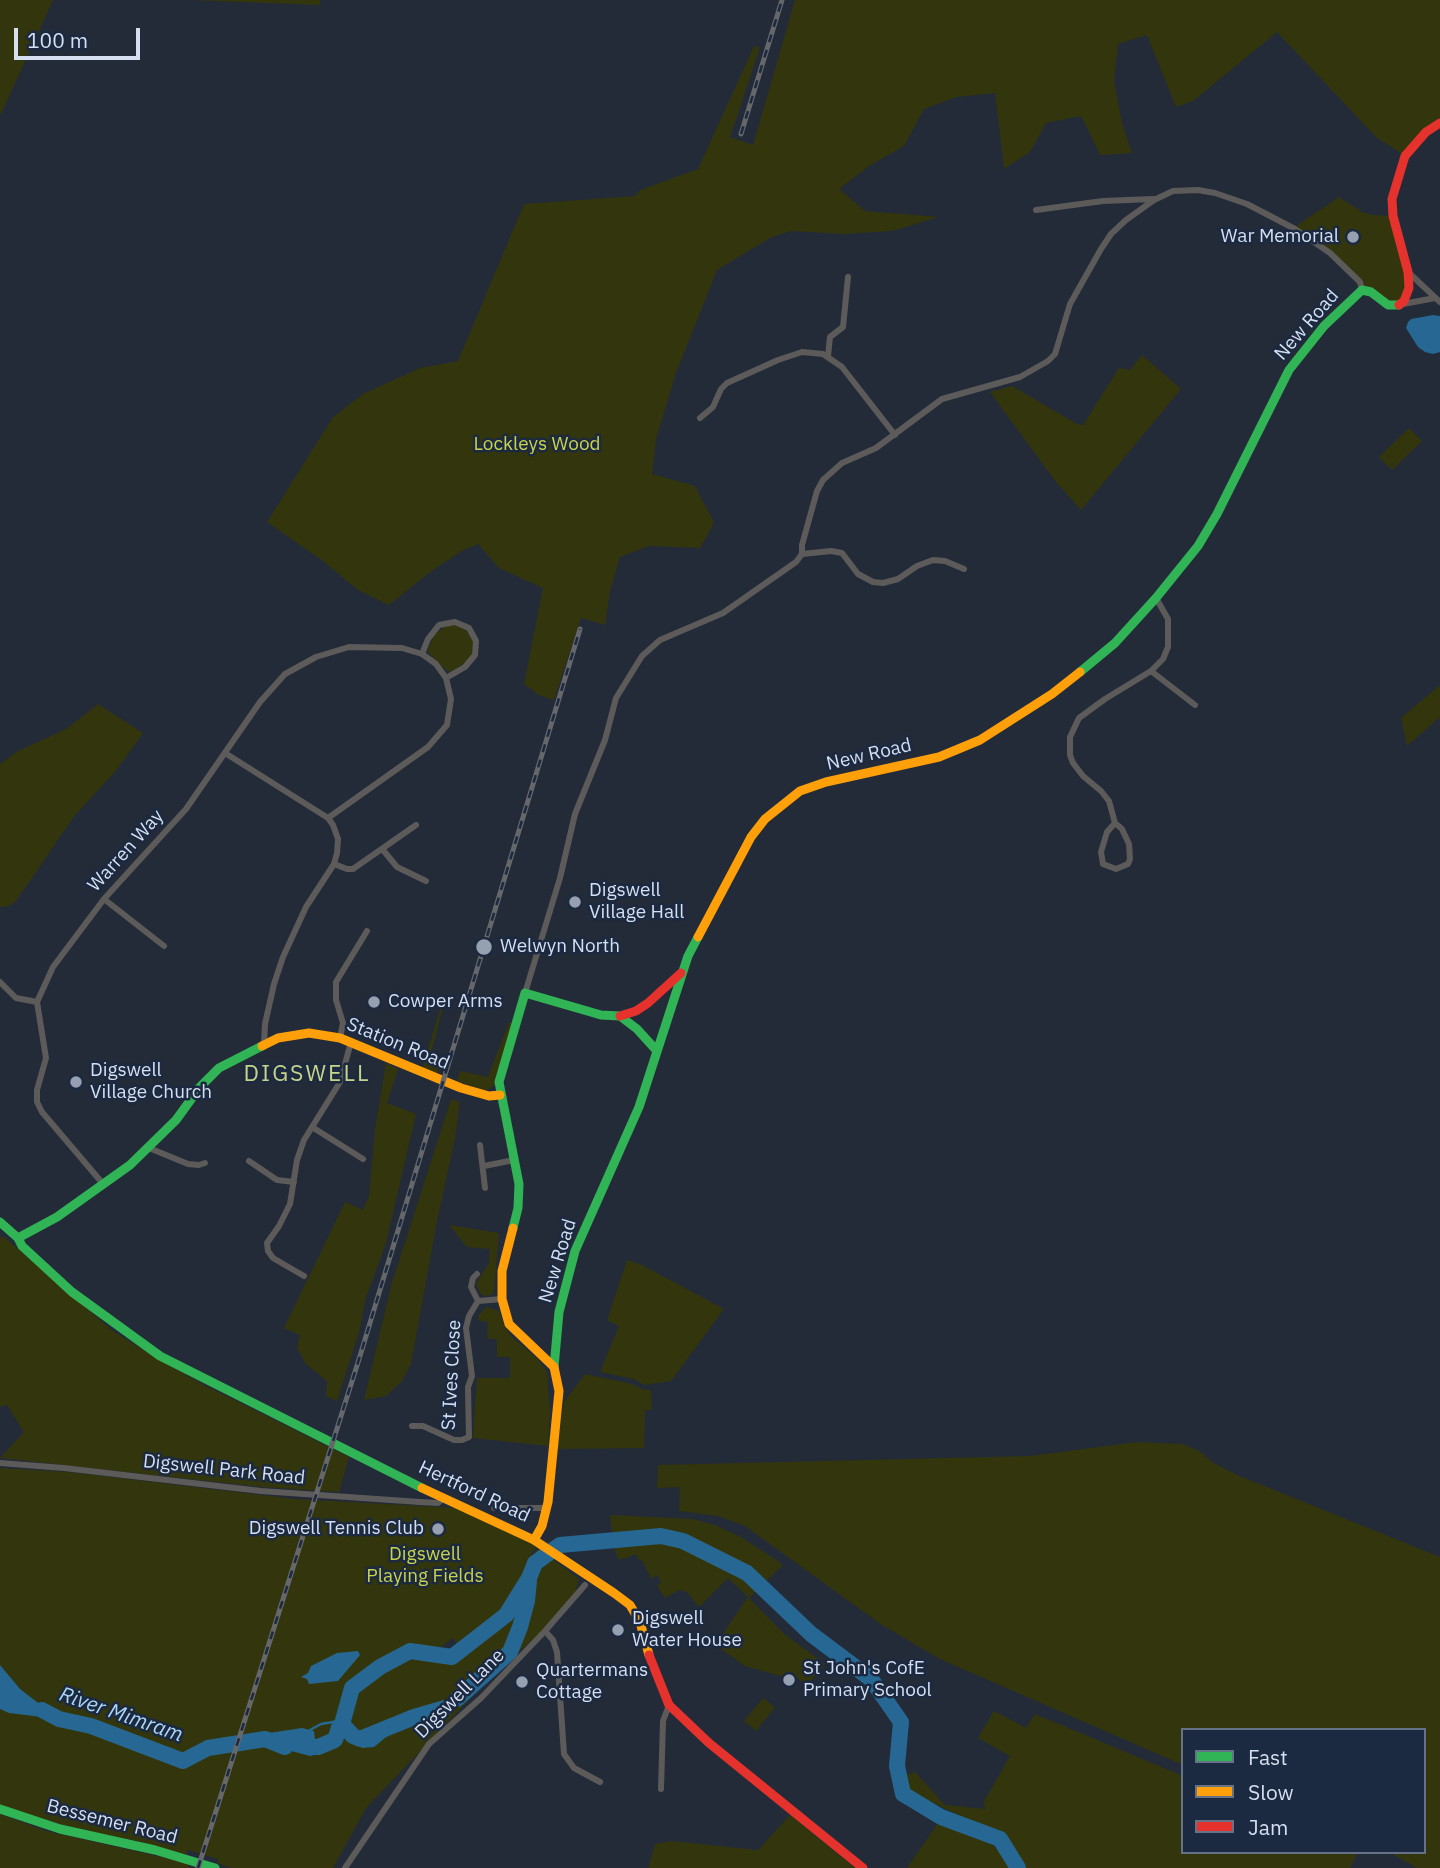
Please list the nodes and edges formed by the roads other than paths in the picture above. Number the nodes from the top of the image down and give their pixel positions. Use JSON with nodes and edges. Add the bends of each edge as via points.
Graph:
{"nodes":[{"id":1,"x":1440,"y":123,"type":"edge"},
{"id":2,"x":1154,"y":200,"type":"junction"},
{"id":3,"x":1036,"y":210,"type":"dead end"},
{"id":4,"x":1408,"y":272,"type":"junction"},
{"id":5,"x":848,"y":277,"type":"dead end"},
{"id":6,"x":1362,"y":290,"type":"junction"},
{"id":7,"x":1438,"y":300,"type":"edge"},
{"id":8,"x":1401,"y":305,"type":"junction"},
{"id":9,"x":828,"y":356,"type":"junction"},
{"id":10,"x":700,"y":418,"type":"dead end"},
{"id":11,"x":895,"y":435,"type":"junction"},
{"id":12,"x":802,"y":554,"type":"junction"},
{"id":13,"x":964,"y":569,"type":"dead end"},
{"id":14,"x":1156,"y":598,"type":"junction"},
{"id":15,"x":422,"y":654,"type":"junction"},
{"id":16,"x":1151,"y":671,"type":"junction"},
{"id":17,"x":446,"y":678,"type":"junction"},
{"id":18,"x":1195,"y":705,"type":"dead end"},
{"id":19,"x":225,"y":753,"type":"junction"},
{"id":20,"x":328,"y":818,"type":"junction"},
{"id":21,"x":1115,"y":822,"type":"junction"},
{"id":22,"x":416,"y":825,"type":"dead end"},
{"id":23,"x":383,"y":849,"type":"junction"},
{"id":24,"x":334,"y":864,"type":"junction"},
{"id":25,"x":426,"y":881,"type":"dead end"},
{"id":26,"x":104,"y":899,"type":"junction"},
{"id":27,"x":367,"y":931,"type":"dead end"},
{"id":28,"x":164,"y":946,"type":"dead end"},
{"id":29,"x":682,"y":972,"type":"junction"},
{"id":30,"x":0,"y":982,"type":"edge"},
{"id":31,"x":525,"y":993,"type":"junction"},
{"id":32,"x":37,"y":1002,"type":"junction"},
{"id":33,"x":620,"y":1016,"type":"junction"},
{"id":34,"x":340,"y":1038,"type":"junction"},
{"id":35,"x":351,"y":1042,"type":"junction"},
{"id":36,"x":264,"y":1044,"type":"junction"},
{"id":37,"x":657,"y":1051,"type":"junction"},
{"id":38,"x":500,"y":1095,"type":"junction"},
{"id":39,"x":312,"y":1127,"type":"junction"},
{"id":40,"x":480,"y":1146,"type":"dead end"},
{"id":41,"x":149,"y":1148,"type":"junction"},
{"id":42,"x":363,"y":1159,"type":"dead end"},
{"id":43,"x":514,"y":1160,"type":"junction"},
{"id":44,"x":248,"y":1161,"type":"dead end"},
{"id":45,"x":205,"y":1163,"type":"dead end"},
{"id":46,"x":484,"y":1166,"type":"junction"},
{"id":47,"x":294,"y":1182,"type":"junction"},
{"id":48,"x":104,"y":1185,"type":"junction"},
{"id":49,"x":485,"y":1188,"type":"dead end"},
{"id":50,"x":0,"y":1222,"type":"edge"},
{"id":51,"x":19,"y":1238,"type":"junction"},
{"id":52,"x":477,"y":1274,"type":"dead end"},
{"id":53,"x":304,"y":1276,"type":"dead end"},
{"id":54,"x":502,"y":1299,"type":"junction"},
{"id":55,"x":478,"y":1301,"type":"junction"},
{"id":56,"x":554,"y":1367,"type":"junction"},
{"id":57,"x":412,"y":1426,"type":"dead end"},
{"id":58,"x":0,"y":1463,"type":"edge"},
{"id":59,"x":444,"y":1498,"type":"junction"},
{"id":60,"x":494,"y":1508,"type":"dead end"},
{"id":61,"x":547,"y":1508,"type":"junction"},
{"id":62,"x":534,"y":1540,"type":"junction"},
{"id":63,"x":585,"y":1585,"type":"dead end"},
{"id":64,"x":545,"y":1631,"type":"junction"},
{"id":65,"x":669,"y":1705,"type":"junction"},
{"id":66,"x":600,"y":1782,"type":"dead end"},
{"id":67,"x":661,"y":1789,"type":"dead end"},
{"id":68,"x":0,"y":1809,"type":"edge"},
{"id":69,"x":215,"y":1868,"type":"edge"},
{"id":70,"x":345,"y":1868,"type":"edge"},
{"id":71,"x":863,"y":1868,"type":"edge"}],
"edges":[{"from":1,"to":4,"type":"street","via":[[1405,156],[1392,199]]},
{"from":2,"to":3,"type":"street"},
{"from":2,"to":6,"type":"street","via":[[1185,190],[1240,201],[1294,228],[1330,253],[1360,282]]},
{"from":2,"to":11,"type":"street","via":[[1126,219],[1101,249],[1070,304],[1055,354],[1048,361],[1020,377],[942,399]]},
{"from":4,"to":7,"type":"street"},
{"from":4,"to":8,"type":"street","via":[[1409,288]]},
{"from":5,"to":9,"type":"street","via":[[844,327],[830,337]]},
{"from":6,"to":8,"type":"street","via":[[1388,304]]},
{"from":6,"to":14,"type":"street","name":"New Road","via":[[1324,326],[1289,370],[1217,514]]},
{"from":7,"to":8,"type":"street"},
{"from":9,"to":10,"type":"street","via":[[802,352],[727,383],[713,407]]},
{"from":9,"to":11,"type":"street","via":[[842,367]]},
{"from":11,"to":12,"type":"street","via":[[842,463],[823,480],[811,506]]},
{"from":12,"to":13,"type":"street","via":[[842,553],[859,574],[873,582],[898,579],[933,560]]},
{"from":12,"to":31,"type":"street","via":[[787,570],[723,613],[660,640],[642,656],[616,698],[605,740],[575,814]]},
{"from":14,"to":16,"type":"street","via":[[1170,631],[1163,659]]},
{"from":14,"to":29,"type":"street","name":"New Road","via":[[1082,672],[980,740],[939,757],[826,782],[800,791],[777,807],[751,838]]},
{"from":15,"to":17,"type":"street"},
{"from":15,"to":17,"type":"street","via":[[439,625],[455,622],[469,628],[476,641],[475,655]]},
{"from":15,"to":19,"type":"street","name":"Warren Way","via":[[364,646],[316,657],[273,686]]},
{"from":16,"to":18,"type":"street"},
{"from":16,"to":21,"type":"street","via":[[1079,718],[1070,737],[1073,763],[1109,801]]},
{"from":17,"to":20,"type":"street","via":[[450,716],[436,740]]},
{"from":19,"to":20,"type":"street"},
{"from":19,"to":26,"type":"street","name":"Warren Way","via":[[186,809]]},
{"from":20,"to":24,"type":"street","via":[[338,839]]},
{"from":21,"to":21,"type":"street","via":[[1126,835],[1130,853],[1128,864],[1116,869],[1103,864],[1101,852]]},
{"from":22,"to":23,"type":"street"},
{"from":23,"to":24,"type":"street","via":[[353,869]]},
{"from":23,"to":25,"type":"street","via":[[397,867]]},
{"from":24,"to":36,"type":"street","via":[[306,907],[283,957]]},
{"from":26,"to":28,"type":"street"},
{"from":26,"to":32,"type":"street","name":"Warren Way","via":[[53,967]]},
{"from":27,"to":34,"type":"street","via":[[336,982],[343,1023]]},
{"from":29,"to":33,"type":"street","via":[[648,1003]]},
{"from":29,"to":37,"type":"street","name":"New Road"},
{"from":30,"to":32,"type":"street","via":[[16,998]]},
{"from":31,"to":33,"type":"street"},
{"from":31,"to":38,"type":"street","via":[[499,1082]]},
{"from":32,"to":48,"type":"street","via":[[46,1058],[37,1102]]},
{"from":33,"to":37,"type":"street"},
{"from":34,"to":35,"type":"street","name":"Station Road"},
{"from":34,"to":36,"type":"street","name":"Station Road","via":[[300,1034]]},
{"from":35,"to":38,"type":"street","name":"Station Road","via":[[461,1088]]},
{"from":35,"to":39,"type":"street","via":[[340,1082]]},
{"from":36,"to":41,"type":"street","name":"Station Road","via":[[209,1077]]},
{"from":37,"to":56,"type":"street","name":"New Road","via":[[639,1107],[575,1251],[559,1312]]},
{"from":38,"to":43,"type":"street"},
{"from":39,"to":42,"type":"street"},
{"from":39,"to":47,"type":"street","via":[[297,1160]]},
{"from":40,"to":46,"type":"street"},
{"from":41,"to":45,"type":"street","via":[[188,1164]]},
{"from":41,"to":48,"type":"street","name":"Station Road"},
{"from":43,"to":46,"type":"street"},
{"from":43,"to":54,"type":"street","via":[[518,1208],[504,1259]]},
{"from":44,"to":47,"type":"street","via":[[278,1180]]},
{"from":46,"to":49,"type":"street"},
{"from":47,"to":53,"type":"street","via":[[290,1204],[267,1247],[273,1258]]},
{"from":48,"to":51,"type":"street","name":"Station Road"},
{"from":50,"to":51,"type":"street","name":"Hertford Road"},
{"from":51,"to":59,"type":"street","name":"Hertford Road","via":[[72,1292],[160,1356]]},
{"from":52,"to":55,"type":"street","name":"St Ives Close","via":[[471,1287]]},
{"from":54,"to":55,"type":"street","name":"St Ives Close"},
{"from":54,"to":56,"type":"street","via":[[509,1324]]},
{"from":55,"to":57,"type":"street","name":"St Ives Close","via":[[466,1328],[472,1376],[469,1437],[454,1440]]},
{"from":56,"to":61,"type":"street","name":"New Road","via":[[559,1397]]},
{"from":58,"to":59,"type":"street","name":"Digswell Park Road","via":[[261,1491],[438,1503]]},
{"from":59,"to":62,"type":"street","name":"Hertford Road"},
{"from":60,"to":61,"type":"street","name":"Hertford Road"},
{"from":61,"to":62,"type":"street","name":"New Road"},
{"from":62,"to":65,"type":"street","name":"Hertford Road","via":[[629,1605],[640,1622]]},
{"from":63,"to":64,"type":"street","name":"Digswell Lane"},
{"from":64,"to":66,"type":"street","via":[[557,1652],[564,1754],[574,1768]]},
{"from":64,"to":70,"type":"street","name":"Digswell Lane","via":[[429,1744]]},
{"from":65,"to":67,"type":"street","via":[[663,1721]]},
{"from":65,"to":71,"type":"street","name":"Hertford Road"},
{"from":68,"to":69,"type":"street","name":"Bessemer Road"}]}
